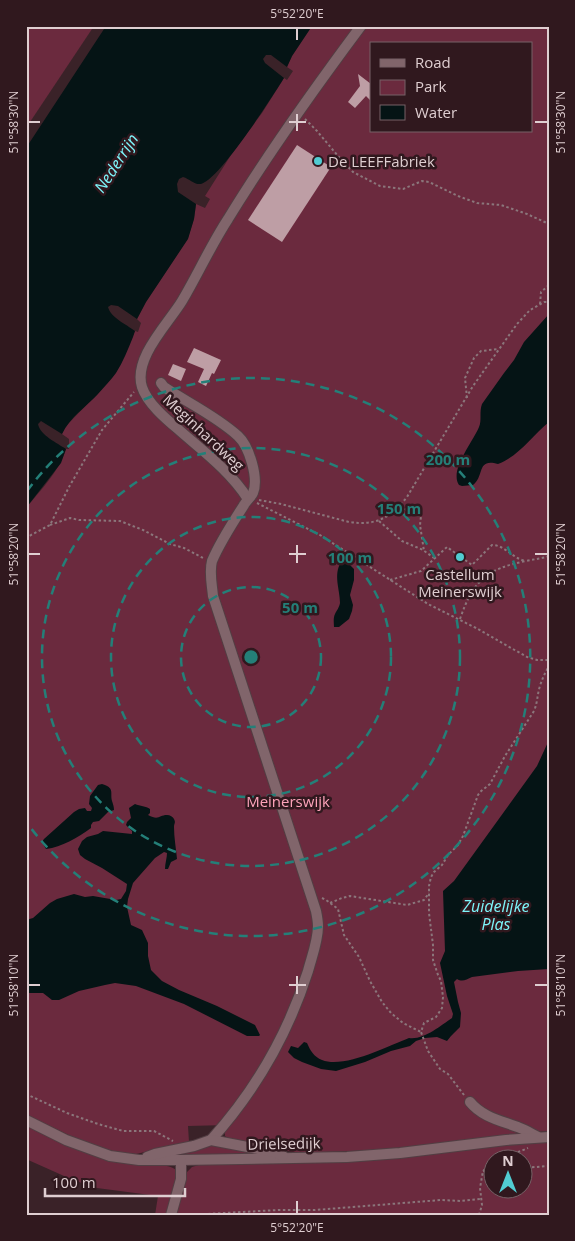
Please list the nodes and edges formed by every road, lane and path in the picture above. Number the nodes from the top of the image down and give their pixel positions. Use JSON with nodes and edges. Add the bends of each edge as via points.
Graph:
{"nodes":[{"id":1,"x":361,"y":26,"type":"edge"},
{"id":2,"x":298,"y":112,"type":"junction"},
{"id":3,"x":549,"y":224,"type":"edge"},
{"id":4,"x":549,"y":285,"type":"edge"},
{"id":5,"x":549,"y":302,"type":"edge"},
{"id":6,"x":540,"y":304,"type":"junction"},
{"id":7,"x":499,"y":349,"type":"junction"},
{"id":8,"x":162,"y":383,"type":"dead end"},
{"id":9,"x":141,"y":384,"type":"junction"},
{"id":10,"x":466,"y":398,"type":"junction"},
{"id":11,"x":248,"y":499,"type":"junction"},
{"id":12,"x":400,"y":505,"type":"junction"},
{"id":13,"x":379,"y":520,"type":"junction"},
{"id":14,"x":50,"y":525,"type":"junction"},
{"id":15,"x":26,"y":540,"type":"edge"},
{"id":16,"x":424,"y":551,"type":"junction"},
{"id":17,"x":549,"y":556,"type":"edge"},
{"id":18,"x":434,"y":558,"type":"junction"},
{"id":19,"x":526,"y":561,"type":"junction"},
{"id":20,"x":212,"y":563,"type":"junction"},
{"id":21,"x":390,"y":580,"type":"junction"},
{"id":22,"x":460,"y":620,"type":"junction"},
{"id":23,"x":549,"y":660,"type":"edge"},
{"id":24,"x":549,"y":666,"type":"edge"},
{"id":25,"x":429,"y":893,"type":"junction"},
{"id":26,"x":310,"y":894,"type":"junction"},
{"id":27,"x":330,"y":903,"type":"junction"},
{"id":28,"x":421,"y":1032,"type":"junction"},
{"id":29,"x":26,"y":1094,"type":"edge"},
{"id":30,"x":470,"y":1102,"type":"joint"},
{"id":31,"x":26,"y":1120,"type":"edge"},
{"id":32,"x":543,"y":1137,"type":"edge"},
{"id":33,"x":211,"y":1140,"type":"junction"},
{"id":34,"x":183,"y":1148,"type":"junction"},
{"id":35,"x":288,"y":1158,"type":"junction"},
{"id":36,"x":138,"y":1160,"type":"junction"},
{"id":37,"x":181,"y":1160,"type":"junction"},
{"id":38,"x":549,"y":1166,"type":"edge"},
{"id":39,"x":532,"y":1167,"type":"edge"},
{"id":40,"x":482,"y":1177,"type":"edge"},
{"id":41,"x":481,"y":1199,"type":"junction"},
{"id":42,"x":171,"y":1215,"type":"edge"},
{"id":43,"x":188,"y":1215,"type":"edge"},
{"id":44,"x":479,"y":1215,"type":"edge"}],
"edges":[{"from":1,"to":2,"type":"street"},
{"from":2,"to":3,"type":"path","via":[[354,172],[380,186],[403,189],[422,181],[429,182],[477,203],[501,205]]},
{"from":2,"to":9,"type":"street","via":[[226,220],[181,302],[150,347],[140,371]]},
{"from":4,"to":6,"type":"path","via":[[541,292]]},
{"from":5,"to":6,"type":"path"},
{"from":6,"to":7,"type":"path","via":[[517,324]]},
{"from":7,"to":10,"type":"path"},
{"from":7,"to":10,"type":"path","via":[[481,351],[474,358],[465,378]]},
{"from":8,"to":11,"type":"street","via":[[239,437],[249,453],[255,476],[253,493]]},
{"from":9,"to":11,"type":"street","name":"Meginhardweg","via":[[144,394],[157,410],[232,477]]},
{"from":9,"to":14,"type":"path","via":[[102,430]]},
{"from":10,"to":12,"type":"path"},
{"from":11,"to":13,"type":"path","via":[[349,522]]},
{"from":11,"to":20,"type":"street"},
{"from":11,"to":21,"type":"path","via":[[320,535]]},
{"from":12,"to":13,"type":"path"},
{"from":12,"to":16,"type":"path","via":[[410,514],[421,516]]},
{"from":13,"to":16,"type":"path","via":[[402,541]]},
{"from":14,"to":15,"type":"path"},
{"from":14,"to":20,"type":"path","via":[[70,518],[120,521]]},
{"from":16,"to":18,"type":"path"},
{"from":17,"to":19,"type":"path"},
{"from":18,"to":19,"type":"path","via":[[447,547],[472,565],[492,545],[496,545]]},
{"from":18,"to":21,"type":"path","via":[[421,571]]},
{"from":19,"to":22,"type":"path","via":[[486,575],[472,590]]},
{"from":20,"to":26,"type":"street","via":[[210,571],[217,611]]},
{"from":21,"to":22,"type":"path"},
{"from":22,"to":23,"type":"path","via":[[527,657]]},
{"from":24,"to":25,"type":"path","via":[[539,688],[534,711],[490,784],[478,795],[464,836],[434,872]]},
{"from":25,"to":27,"type":"path","via":[[424,900],[407,905],[350,896]]},
{"from":25,"to":28,"type":"path","via":[[433,960],[443,997],[442,1008],[436,1017],[424,1023]]},
{"from":26,"to":27,"type":"path"},
{"from":26,"to":33,"type":"street","via":[[318,925],[316,939],[293,1012],[264,1070]]},
{"from":27,"to":28,"type":"path","via":[[338,909],[344,935],[382,1002],[403,1022]]},
{"from":28,"to":30,"type":"path","via":[[428,1051]]},
{"from":29,"to":34,"type":"path","via":[[112,1129],[154,1131]]},
{"from":30,"to":32,"type":"street","via":[[485,1115]]},
{"from":31,"to":36,"type":"street","name":"Drielsedijk","via":[[66,1140],[110,1156]]},
{"from":32,"to":35,"type":"street","name":"Drielsedijk","via":[[374,1155]]},
{"from":33,"to":34,"type":"street"},
{"from":33,"to":35,"type":"street","via":[[274,1152]]},
{"from":34,"to":36,"type":"street"},
{"from":35,"to":37,"type":"street","name":"Drielsedijk"},
{"from":36,"to":37,"type":"street","name":"Drielsedijk"},
{"from":37,"to":42,"type":"street","via":[[181,1179]]},
{"from":38,"to":39,"type":"path"},
{"from":40,"to":41,"type":"path"},
{"from":41,"to":43,"type":"path"},
{"from":41,"to":44,"type":"path"}]}
